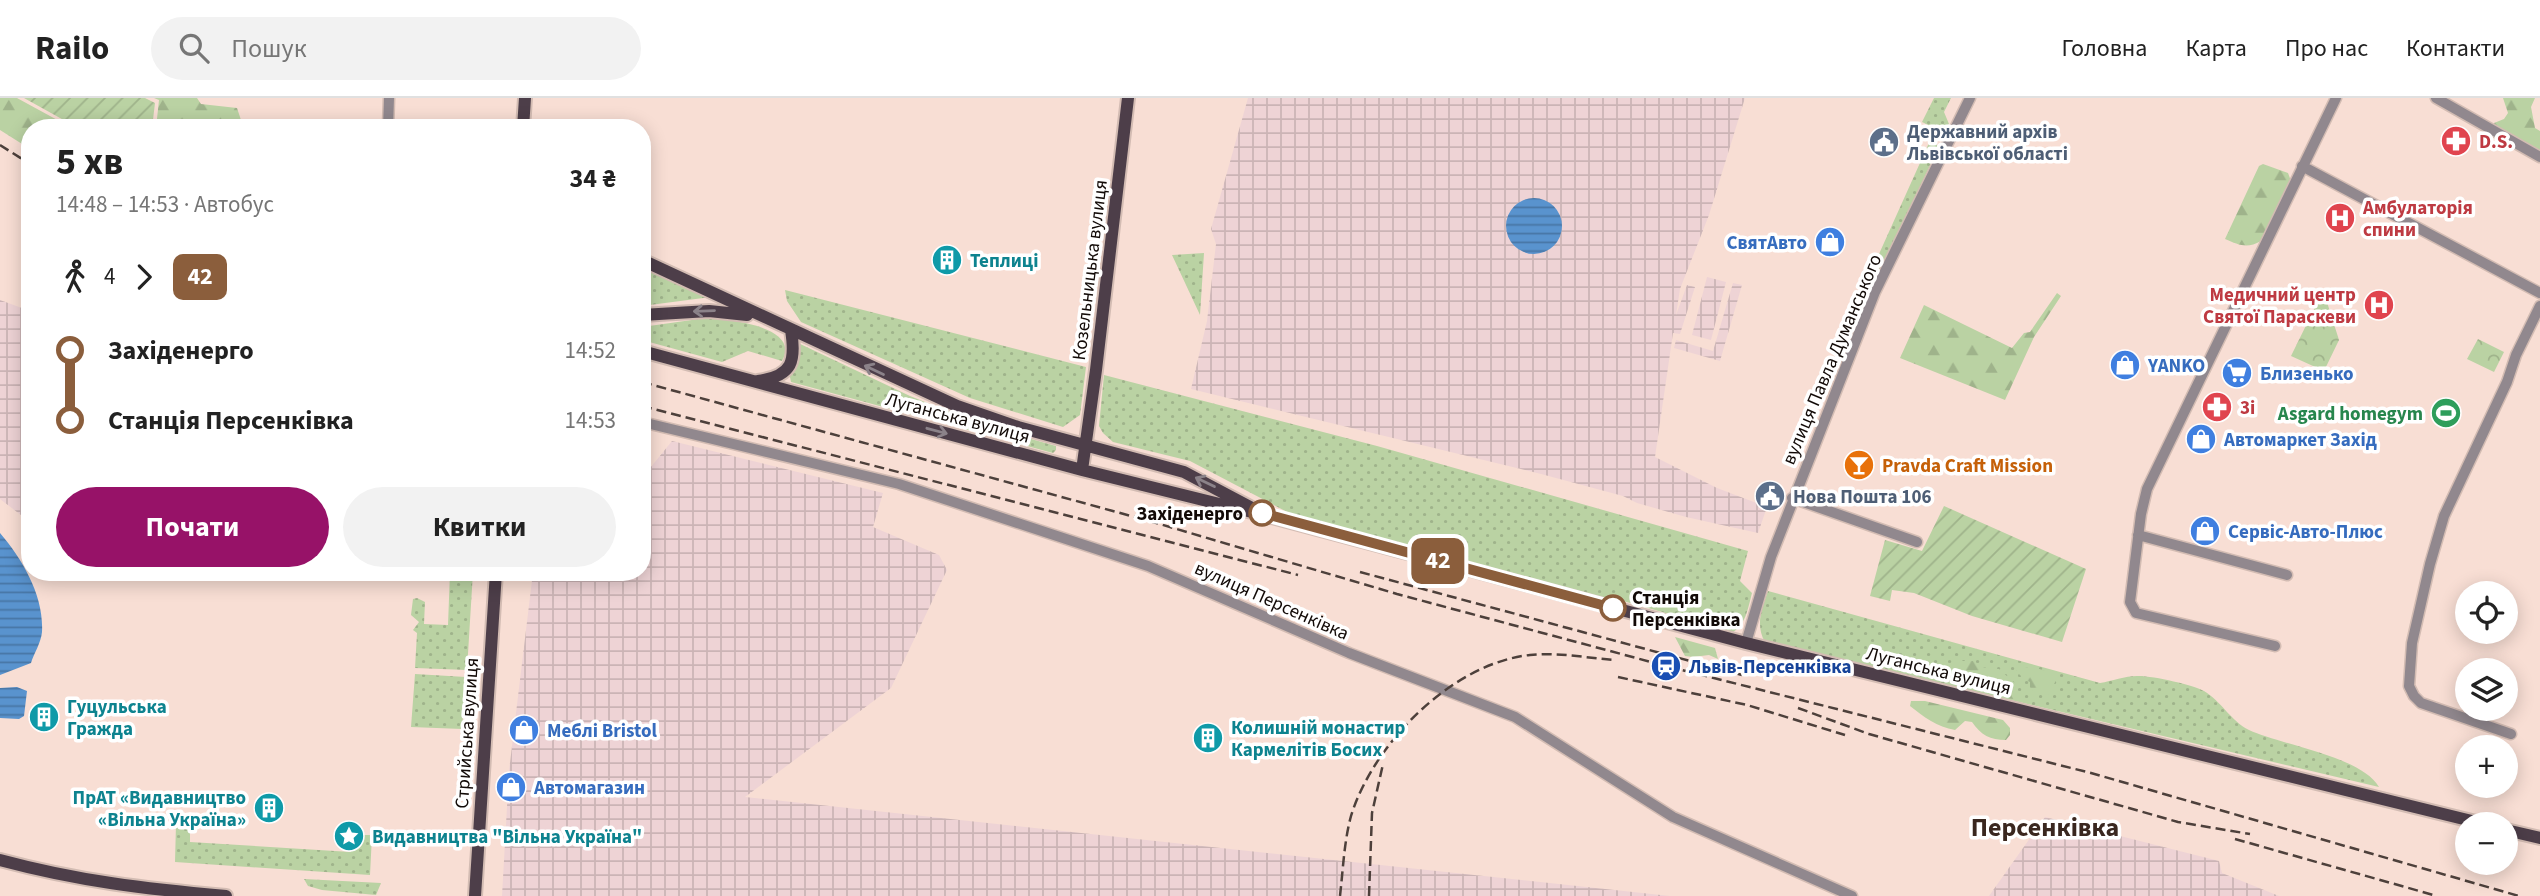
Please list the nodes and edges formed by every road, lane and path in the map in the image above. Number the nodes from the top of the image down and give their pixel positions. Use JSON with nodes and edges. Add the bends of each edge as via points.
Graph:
{"nodes":[{"id":1,"x":389,"y":98,"type":"edge"},
{"id":2,"x":525,"y":98,"type":"edge"},
{"id":3,"x":1128,"y":98,"type":"edge"},
{"id":4,"x":1970,"y":98,"type":"edge"},
{"id":5,"x":2336,"y":98,"type":"edge"},
{"id":6,"x":2436,"y":98,"type":"edge"},
{"id":7,"x":388,"y":119,"type":"edge"},
{"id":8,"x":524,"y":119,"type":"edge"},
{"id":9,"x":2540,"y":157,"type":"edge"},
{"id":10,"x":2302,"y":166,"type":"junction"},
{"id":11,"x":651,"y":264,"type":"edge"},
{"id":12,"x":2540,"y":293,"type":"edge"},
{"id":13,"x":2540,"y":306,"type":"edge"},
{"id":14,"x":651,"y":314,"type":"edge"},
{"id":15,"x":765,"y":318,"type":"junction"},
{"id":16,"x":791,"y":330,"type":"junction"},
{"id":17,"x":651,"y":354,"type":"edge"},
{"id":18,"x":752,"y":382,"type":"junction"},
{"id":19,"x":651,"y":424,"type":"edge"},
{"id":20,"x":1086,"y":445,"type":"junction"},
{"id":21,"x":1082,"y":470,"type":"junction"},
{"id":22,"x":1792,"y":498,"type":"junction"},
{"id":23,"x":1265,"y":515,"type":"junction"},
{"id":24,"x":2138,"y":535,"type":"junction"},
{"id":25,"x":1917,"y":542,"type":"dead end"},
{"id":26,"x":2287,"y":575,"type":"dead end"},
{"id":27,"x":495,"y":581,"type":"edge"},
{"id":28,"x":1746,"y":643,"type":"junction"},
{"id":29,"x":2275,"y":646,"type":"dead end"},
{"id":30,"x":2511,"y":734,"type":"dead end"},
{"id":31,"x":2455,"y":817,"type":"edge"},
{"id":32,"x":2518,"y":833,"type":"edge"},
{"id":33,"x":2540,"y":838,"type":"edge"},
{"id":34,"x":0,"y":860,"type":"edge"},
{"id":35,"x":226,"y":896,"type":"edge"},
{"id":36,"x":475,"y":896,"type":"edge"},
{"id":37,"x":1852,"y":896,"type":"edge"}],
"edges":[{"from":1,"to":7,"type":"street"},
{"from":2,"to":8,"type":"main road"},
{"from":3,"to":20,"type":"main road","name":"Козельницька вулиця"},
{"from":4,"to":22,"type":"street","name":"вулиця Павла Думанського","via":[[1875,292]]},
{"from":5,"to":10,"type":"street"},
{"from":6,"to":9,"type":"street"},
{"from":10,"to":12,"type":"street"},
{"from":10,"to":24,"type":"street","via":[[2147,489]]},
{"from":11,"to":15,"type":"main road","name":"Луганська вулиця"},
{"from":13,"to":30,"type":"street","via":[[2444,516],[2415,630],[2409,680],[2411,692],[2421,703]]},
{"from":15,"to":14,"type":"main road","name":"Луганська вулиця","one_way":true,"via":[[709,311]]},
{"from":15,"to":16,"type":"main road","name":"Луганська вулиця"},
{"from":16,"to":18,"type":"main road","via":[[790,366],[774,378]]},
{"from":20,"to":16,"type":"main road","name":"Луганська вулиця","one_way":true,"via":[[957,406]]},
{"from":17,"to":18,"type":"main road","name":"Луганська вулиця"},
{"from":18,"to":21,"type":"main road","name":"Луганська вулиця","one_way":true},
{"from":19,"to":37,"type":"street","name":"вулиця Персенківка","via":[[899,484],[1148,566],[1349,653],[1515,717],[1673,817]]},
{"from":20,"to":21,"type":"main road","name":"Козельницька вулиця"},
{"from":23,"to":20,"type":"main road","name":"Луганська вулиця","one_way":true,"via":[[1184,472]]},
{"from":21,"to":23,"type":"main road","name":"Луганська вулиця"},
{"from":22,"to":25,"type":"street"},
{"from":22,"to":28,"type":"street","name":"вулиця Павла Думанського"},
{"from":23,"to":28,"type":"main road","name":"Луганська вулиця"},
{"from":24,"to":26,"type":"street"},
{"from":24,"to":29,"type":"street","via":[[2130,603],[2136,613]]},
{"from":27,"to":36,"type":"main road","name":"Стрийська вулиця"},
{"from":28,"to":31,"type":"main road","name":"Луганська вулиця"},
{"from":32,"to":33,"type":"main road"},
{"from":34,"to":35,"type":"main road","via":[[101,883]]}]}
